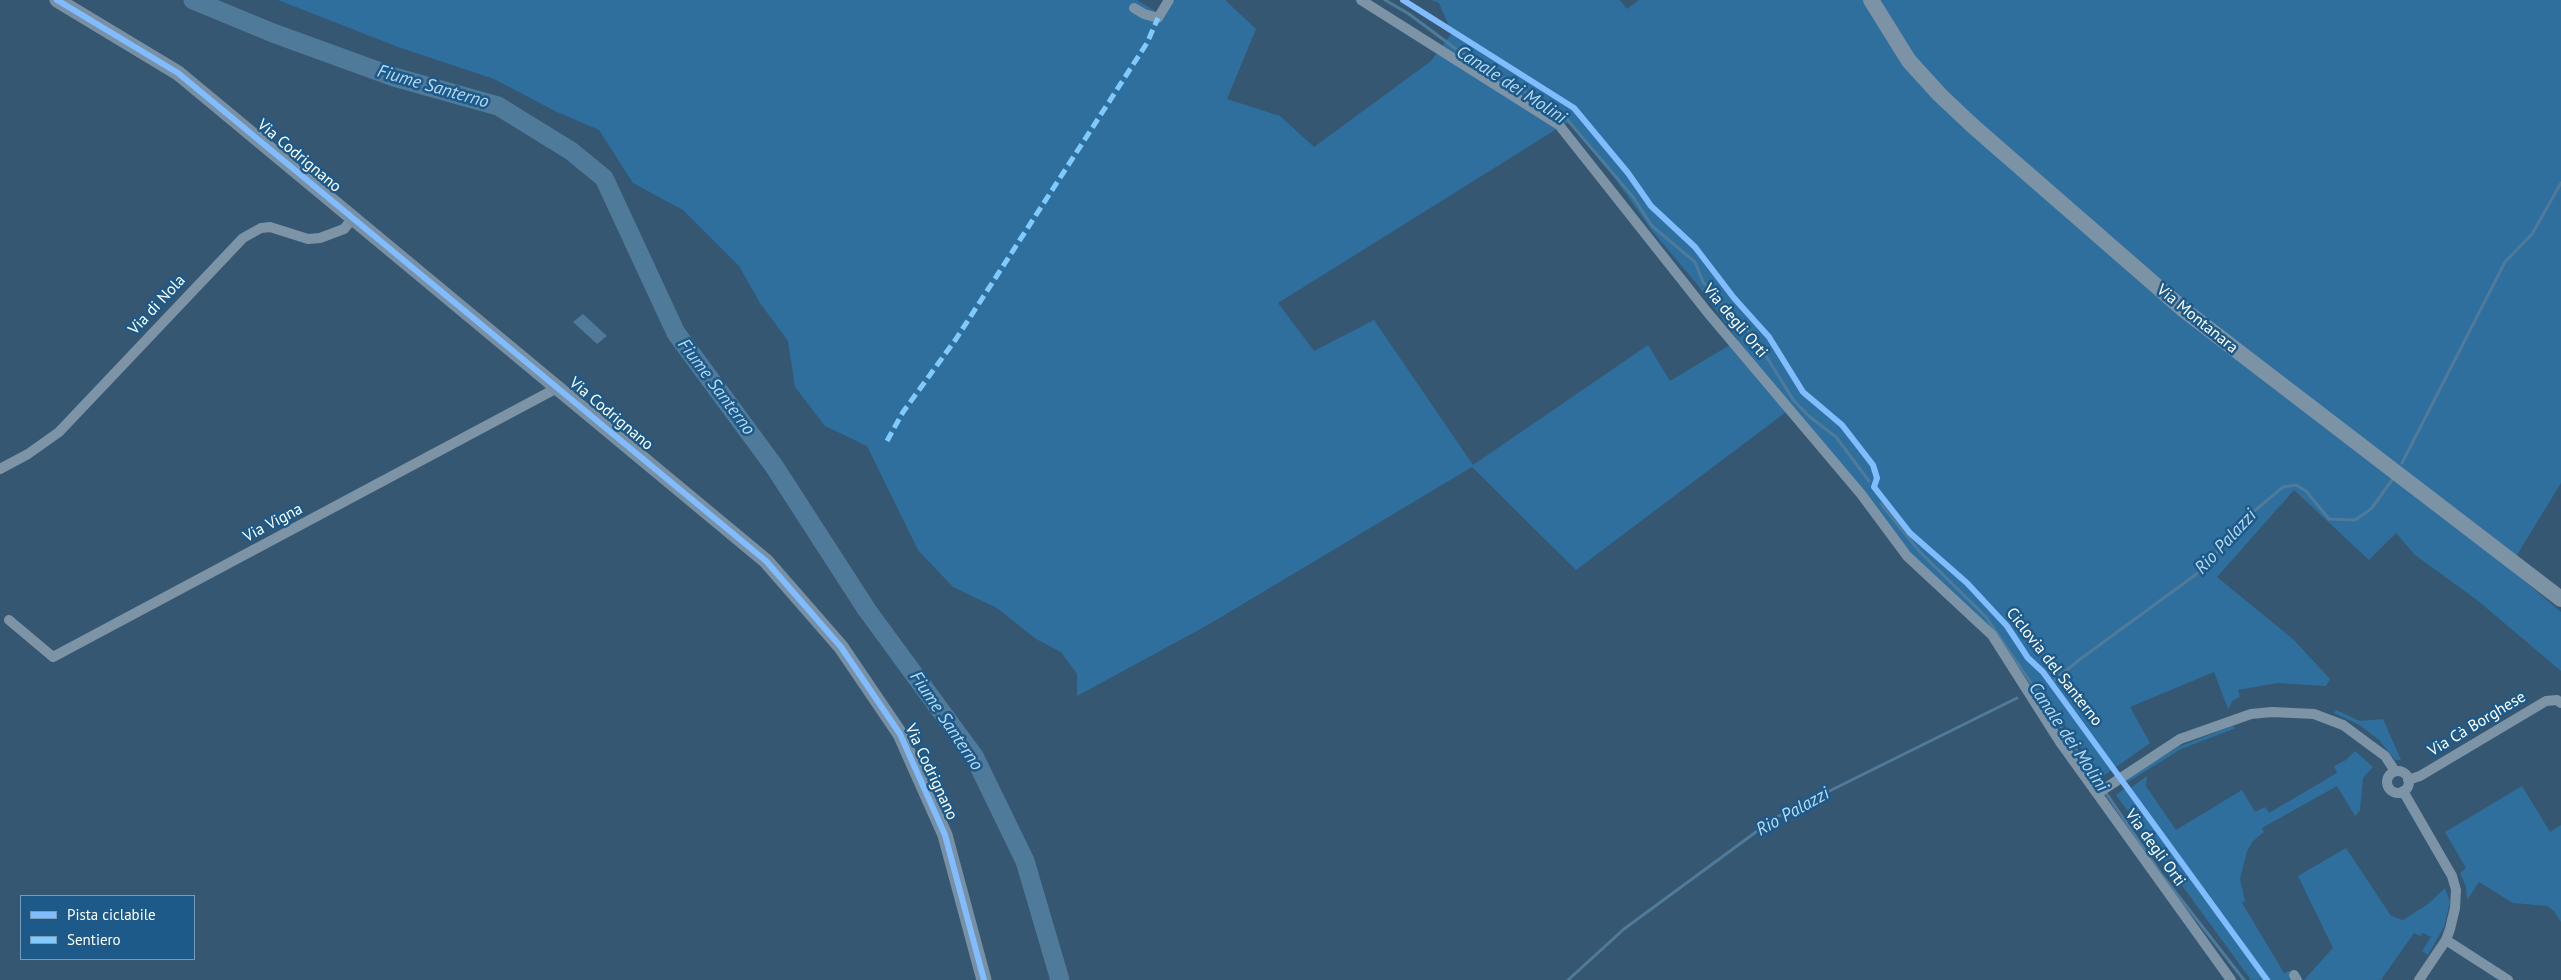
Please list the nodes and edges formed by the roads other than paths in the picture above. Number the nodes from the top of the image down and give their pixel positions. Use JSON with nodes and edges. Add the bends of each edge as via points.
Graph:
{"nodes":[{"id":1,"x":57,"y":0,"type":"edge"},
{"id":2,"x":1169,"y":0,"type":"edge"},
{"id":3,"x":1361,"y":0,"type":"edge"},
{"id":4,"x":1871,"y":0,"type":"edge"},
{"id":5,"x":1134,"y":8,"type":"dead end"},
{"id":6,"x":353,"y":218,"type":"junction"},
{"id":7,"x":557,"y":388,"type":"junction"},
{"id":8,"x":0,"y":469,"type":"edge"},
{"id":9,"x":2561,"y":599,"type":"edge"},
{"id":10,"x":9,"y":620,"type":"dead end"},
{"id":11,"x":2561,"y":703,"type":"edge"},
{"id":12,"x":2395,"y":771,"type":"junction"},
{"id":13,"x":2408,"y":780,"type":"junction"},
{"id":14,"x":2403,"y":791,"type":"junction"},
{"id":15,"x":2100,"y":792,"type":"junction"},
{"id":16,"x":2446,"y":940,"type":"junction"},
{"id":17,"x":984,"y":980,"type":"edge"},
{"id":18,"x":2230,"y":980,"type":"edge"},
{"id":19,"x":2419,"y":980,"type":"edge"},
{"id":20,"x":2508,"y":980,"type":"edge"}],
"edges":[{"from":1,"to":6,"type":"street","name":"Via Codrignano","via":[[178,73]]},
{"from":2,"to":5,"type":"street","via":[[1158,18]]},
{"from":3,"to":15,"type":"street","name":"Via degli Orti","via":[[1559,125],[1708,313],[1861,494],[1908,556],[1992,635],[2060,742]]},
{"from":4,"to":9,"type":"main road","name":"Via Montanara","via":[[1909,61],[1974,128],[2184,310]]},
{"from":6,"to":7,"type":"street","name":"Via Codrignano"},
{"from":6,"to":8,"type":"street","name":"Via di Nola","via":[[344,229],[320,238],[308,239],[270,227],[243,238],[59,432]]},
{"from":7,"to":10,"type":"street","name":"Via Vigna","via":[[53,657]]},
{"from":7,"to":17,"type":"street","name":"Via Codrignano","via":[[766,561],[841,647],[900,734],[945,834]]},
{"from":11,"to":13,"type":"street","name":"Via Cà Borghese","via":[[2546,701]]},
{"from":12,"to":13,"type":"street","via":[[2402,772]]},
{"from":12,"to":14,"type":"street","via":[[2388,777],[2389,787],[2397,792]]},
{"from":12,"to":15,"type":"street","via":[[2385,756],[2343,725],[2314,714],[2272,712],[2251,714],[2180,739]]},
{"from":13,"to":14,"type":"street"},
{"from":14,"to":16,"type":"street","via":[[2452,876],[2456,890],[2455,908]]},
{"from":15,"to":18,"type":"street","name":"Via degli Orti"},
{"from":16,"to":19,"type":"street"},
{"from":16,"to":20,"type":"street"}]}
